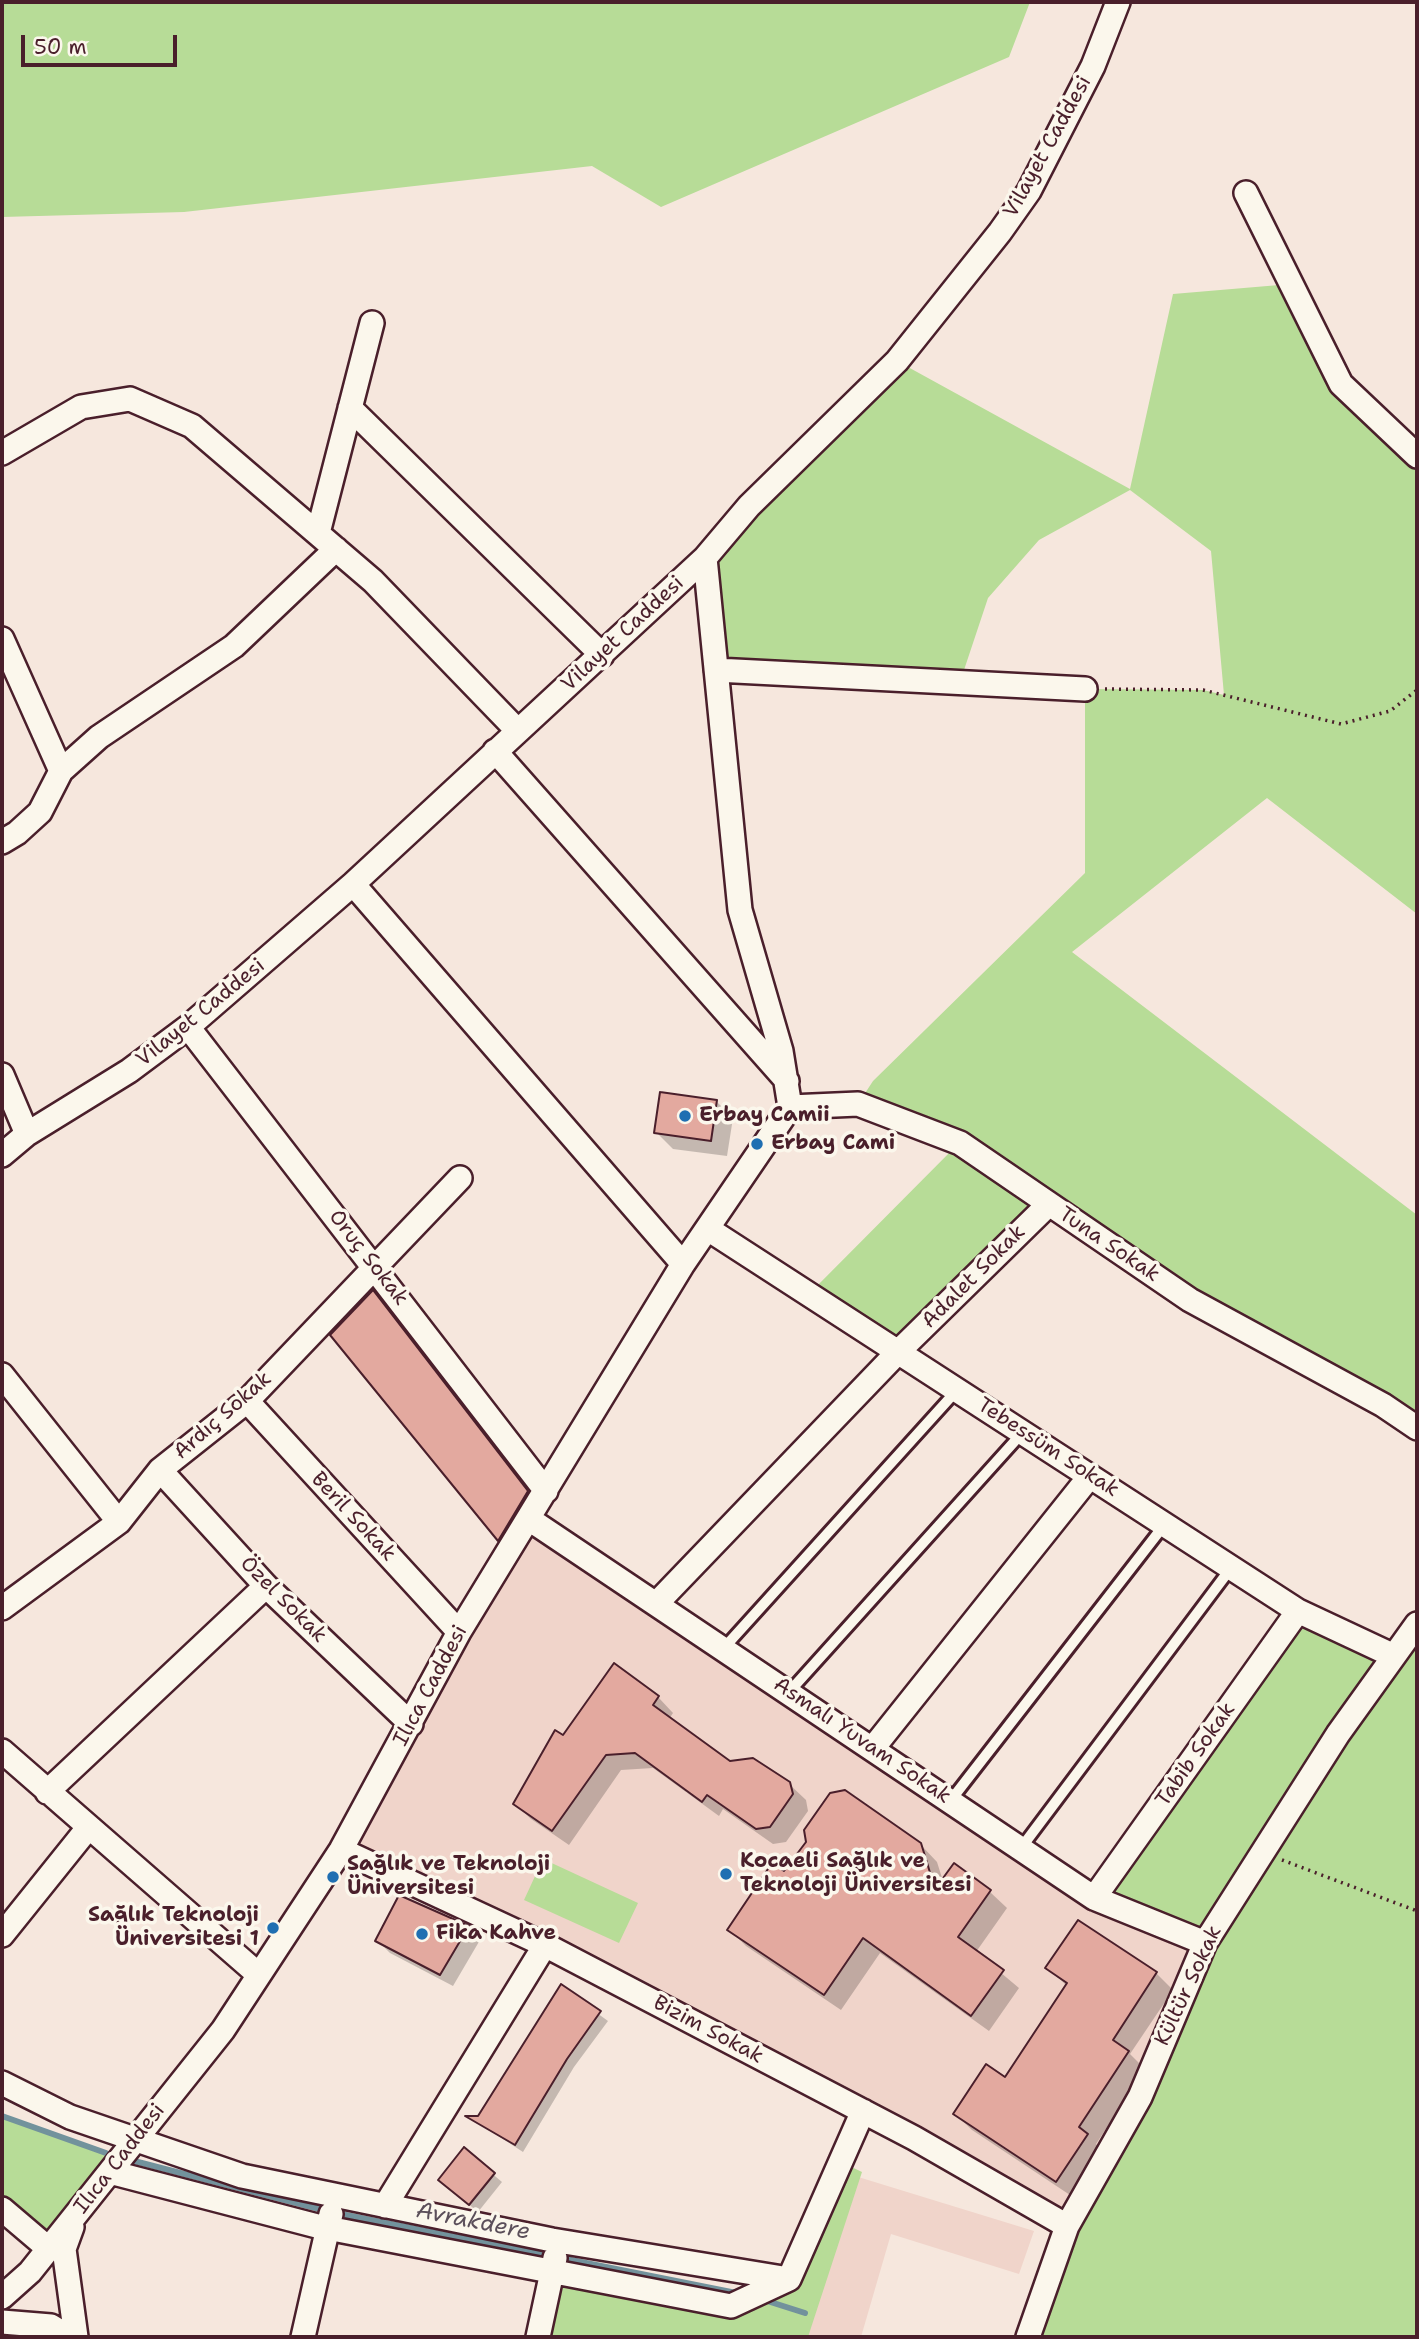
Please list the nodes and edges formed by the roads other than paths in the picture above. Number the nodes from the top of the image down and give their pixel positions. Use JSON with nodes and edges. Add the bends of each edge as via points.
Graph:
{"nodes":[{"id":1,"x":1118,"y":2,"type":"edge"},
{"id":2,"x":1246,"y":193,"type":"dead end"},
{"id":3,"x":372,"y":323,"type":"dead end"},
{"id":4,"x":350,"y":408,"type":"junction"},
{"id":5,"x":2,"y":453,"type":"edge"},
{"id":6,"x":1417,"y":456,"type":"edge"},
{"id":7,"x":318,"y":533,"type":"junction"},
{"id":8,"x":336,"y":549,"type":"junction"},
{"id":9,"x":705,"y":558,"type":"junction"},
{"id":10,"x":2,"y":639,"type":"edge"},
{"id":11,"x":602,"y":655,"type":"junction"},
{"id":12,"x":716,"y":670,"type":"junction"},
{"id":13,"x":1086,"y":689,"type":"road end"},
{"id":14,"x":517,"y":730,"type":"junction"},
{"id":15,"x":495,"y":751,"type":"junction"},
{"id":16,"x":61,"y":771,"type":"junction"},
{"id":17,"x":2,"y":842,"type":"edge"},
{"id":18,"x":353,"y":884,"type":"junction"},
{"id":19,"x":188,"y":1027,"type":"junction"},
{"id":20,"x":2,"y":1075,"type":"edge"},
{"id":21,"x":789,"y":1084,"type":"junction"},
{"id":22,"x":790,"y":1107,"type":"junction"},
{"id":23,"x":27,"y":1134,"type":"junction"},
{"id":24,"x":2,"y":1154,"type":"edge"},
{"id":25,"x":460,"y":1178,"type":"dead end"},
{"id":26,"x":1049,"y":1204,"type":"junction"},
{"id":27,"x":708,"y":1229,"type":"junction"},
{"id":28,"x":683,"y":1264,"type":"junction"},
{"id":29,"x":375,"y":1267,"type":"junction"},
{"id":30,"x":899,"y":1351,"type":"junction"},
{"id":31,"x":2,"y":1375,"type":"edge"},
{"id":32,"x":958,"y":1389,"type":"junction"},
{"id":33,"x":247,"y":1401,"type":"junction"},
{"id":34,"x":1417,"y":1428,"type":"edge"},
{"id":35,"x":1023,"y":1432,"type":"junction"},
{"id":36,"x":160,"y":1470,"type":"junction"},
{"id":37,"x":1090,"y":1476,"type":"junction"},
{"id":38,"x":546,"y":1491,"type":"junction"},
{"id":39,"x":528,"y":1519,"type":"junction"},
{"id":40,"x":119,"y":1522,"type":"junction"},
{"id":41,"x":1165,"y":1524,"type":"junction"},
{"id":42,"x":1231,"y":1568,"type":"junction"},
{"id":43,"x":266,"y":1586,"type":"junction"},
{"id":44,"x":656,"y":1604,"type":"junction"},
{"id":45,"x":2,"y":1608,"type":"edge"},
{"id":46,"x":1298,"y":1611,"type":"junction"},
{"id":47,"x":1416,"y":1628,"type":"edge"},
{"id":48,"x":459,"y":1632,"type":"junction"},
{"id":49,"x":723,"y":1648,"type":"junction"},
{"id":50,"x":1394,"y":1656,"type":"junction"},
{"id":51,"x":789,"y":1692,"type":"junction"},
{"id":52,"x":411,"y":1724,"type":"junction"},
{"id":53,"x":873,"y":1748,"type":"junction"},
{"id":54,"x":2,"y":1751,"type":"edge"},
{"id":55,"x":47,"y":1792,"type":"junction"},
{"id":56,"x":951,"y":1801,"type":"junction"},
{"id":57,"x":88,"y":1828,"type":"junction"},
{"id":58,"x":1020,"y":1848,"type":"junction"},
{"id":59,"x":341,"y":1850,"type":"junction"},
{"id":60,"x":1094,"y":1898,"type":"junction"},
{"id":61,"x":2,"y":1935,"type":"edge"},
{"id":62,"x":1205,"y":1943,"type":"junction"},
{"id":63,"x":545,"y":1945,"type":"junction"},
{"id":64,"x":259,"y":1975,"type":"junction"},
{"id":65,"x":2,"y":2083,"type":"edge"},
{"id":66,"x":863,"y":2111,"type":"junction"},
{"id":67,"x":134,"y":2141,"type":"junction"},
{"id":68,"x":110,"y":2172,"type":"junction"},
{"id":69,"x":335,"y":2196,"type":"junction"},
{"id":70,"x":385,"y":2206,"type":"junction"},
{"id":71,"x":2,"y":2209,"type":"edge"},
{"id":72,"x":77,"y":2214,"type":"junction"},
{"id":73,"x":1067,"y":2225,"type":"junction"},
{"id":74,"x":327,"y":2229,"type":"junction"},
{"id":75,"x":559,"y":2241,"type":"junction"},
{"id":76,"x":49,"y":2249,"type":"junction"},
{"id":77,"x":552,"y":2273,"type":"junction"},
{"id":78,"x":789,"y":2279,"type":"junction"},
{"id":79,"x":2,"y":2297,"type":"edge"},
{"id":80,"x":2,"y":2322,"type":"edge"},
{"id":81,"x":69,"y":2337,"type":"edge"},
{"id":82,"x":76,"y":2337,"type":"edge"},
{"id":83,"x":303,"y":2337,"type":"edge"},
{"id":84,"x":538,"y":2337,"type":"edge"},
{"id":85,"x":1028,"y":2337,"type":"edge"}],
"edges":[{"from":1,"to":9,"type":"street","name":"Vilayet Caddesi","via":[[1093,66],[1029,191],[1000,232],[897,361],[749,506]]},
{"from":2,"to":6,"type":"street","via":[[1341,384]]},
{"from":3,"to":4,"type":"street"},
{"from":4,"to":7,"type":"street"},
{"from":4,"to":11,"type":"street"},
{"from":5,"to":7,"type":"street","via":[[81,407],[130,400],[192,426]]},
{"from":7,"to":8,"type":"street"},
{"from":8,"to":14,"type":"street","via":[[373,580]]},
{"from":8,"to":16,"type":"street","via":[[234,646],[99,737]]},
{"from":9,"to":11,"type":"street","name":"Vilayet Caddesi"},
{"from":9,"to":12,"type":"street"},
{"from":10,"to":16,"type":"street"},
{"from":11,"to":14,"type":"street","name":"Vilayet Caddesi"},
{"from":12,"to":13,"type":"street"},
{"from":12,"to":21,"type":"street","via":[[740,910]]},
{"from":14,"to":15,"type":"street","name":"Vilayet Caddesi"},
{"from":15,"to":18,"type":"street","name":"Vilayet Caddesi"},
{"from":15,"to":21,"type":"street"},
{"from":16,"to":17,"type":"street","via":[[40,812]]},
{"from":18,"to":19,"type":"street","name":"Vilayet Caddesi"},
{"from":18,"to":28,"type":"street"},
{"from":19,"to":23,"type":"street","name":"Vilayet Caddesi","via":[[129,1071]]},
{"from":19,"to":29,"type":"street","name":"Oruç Sokak"},
{"from":20,"to":23,"type":"street"},
{"from":21,"to":22,"type":"street"},
{"from":22,"to":26,"type":"street","name":"Tuna Sokak","via":[[858,1104],[960,1143]]},
{"from":22,"to":27,"type":"street","name":"Ilıca Caddesi"},
{"from":23,"to":24,"type":"street","name":"Vilayet Caddesi"},
{"from":25,"to":29,"type":"street","name":"Ardıç Sokak"},
{"from":26,"to":30,"type":"street","name":"Adalet Sokak"},
{"from":26,"to":34,"type":"street","name":"Tuna Sokak","via":[[1190,1300]]},
{"from":27,"to":28,"type":"street","name":"Ilıca Caddesi"},
{"from":27,"to":30,"type":"street","name":"Tebessüm Sokak"},
{"from":28,"to":38,"type":"street","name":"Ilıca Caddesi"},
{"from":29,"to":33,"type":"street","name":"Ardıç Sokak"},
{"from":29,"to":38,"type":"street","name":"Oruç Sokak"},
{"from":30,"to":32,"type":"street","name":"Tebessüm Sokak"},
{"from":30,"to":44,"type":"street","name":"Adalet Sokak"},
{"from":31,"to":40,"type":"street"},
{"from":32,"to":35,"type":"street","name":"Tebessüm Sokak"},
{"from":32,"to":49,"type":"lane"},
{"from":33,"to":36,"type":"street","name":"Ardıç Sokak"},
{"from":33,"to":48,"type":"street","name":"Beril Sokak"},
{"from":35,"to":37,"type":"street","name":"Tebessüm Sokak"},
{"from":35,"to":51,"type":"lane"},
{"from":36,"to":40,"type":"street","name":"Ardıç Sokak"},
{"from":36,"to":43,"type":"street","name":"Özel Sokak"},
{"from":37,"to":41,"type":"street","name":"Tebessüm Sokak"},
{"from":37,"to":53,"type":"street"},
{"from":38,"to":39,"type":"street","name":"Ilıca Caddesi"},
{"from":39,"to":44,"type":"street","name":"Asmalı Yuvam Sokak"},
{"from":39,"to":48,"type":"street","name":"Ilıca Caddesi"},
{"from":40,"to":45,"type":"street","name":"Ardıç Sokak"},
{"from":41,"to":42,"type":"street","name":"Tebessüm Sokak"},
{"from":41,"to":56,"type":"lane"},
{"from":42,"to":46,"type":"street","name":"Tebessüm Sokak"},
{"from":42,"to":58,"type":"lane"},
{"from":43,"to":52,"type":"street","name":"Özel Sokak"},
{"from":43,"to":55,"type":"street"},
{"from":44,"to":49,"type":"street","name":"Asmalı Yuvam Sokak"},
{"from":46,"to":50,"type":"street","name":"Tebessüm Sokak"},
{"from":46,"to":60,"type":"street","name":"Tabib Sokak"},
{"from":47,"to":50,"type":"street","name":"Kültür Sokak"},
{"from":48,"to":52,"type":"street","name":"Ilıca Caddesi"},
{"from":49,"to":51,"type":"street","name":"Asmalı Yuvam Sokak"},
{"from":50,"to":62,"type":"street","name":"Kültür Sokak","via":[[1338,1734]]},
{"from":51,"to":53,"type":"street","name":"Asmalı Yuvam Sokak"},
{"from":52,"to":59,"type":"street","name":"Ilıca Caddesi"},
{"from":53,"to":56,"type":"street","name":"Asmalı Yuvam Sokak"},
{"from":54,"to":55,"type":"street"},
{"from":55,"to":57,"type":"street"},
{"from":56,"to":58,"type":"street","name":"Asmalı Yuvam Sokak"},
{"from":57,"to":61,"type":"street"},
{"from":57,"to":64,"type":"street"},
{"from":58,"to":60,"type":"street","name":"Asmalı Yuvam Sokak"},
{"from":59,"to":63,"type":"street","name":"Bizim Sokak"},
{"from":59,"to":64,"type":"street","name":"Ilıca Caddesi"},
{"from":60,"to":62,"type":"street","name":"Asmalı Yuvam Sokak"},
{"from":62,"to":73,"type":"street","name":"Kültür Sokak","via":[[1140,2097]]},
{"from":63,"to":66,"type":"street","name":"Bizim Sokak"},
{"from":63,"to":70,"type":"street"},
{"from":64,"to":67,"type":"street","name":"Ilıca Caddesi","via":[[223,2030]]},
{"from":65,"to":67,"type":"street","via":[[70,2117]]},
{"from":66,"to":73,"type":"street","name":"Bizim Sokak"},
{"from":66,"to":78,"type":"street"},
{"from":67,"to":68,"type":"street","name":"Ilıca Caddesi"},
{"from":67,"to":69,"type":"street","via":[[242,2176]]},
{"from":68,"to":72,"type":"street","name":"Ilıca Caddesi"},
{"from":68,"to":74,"type":"street"},
{"from":69,"to":70,"type":"street"},
{"from":69,"to":74,"type":"street"},
{"from":70,"to":75,"type":"street"},
{"from":71,"to":76,"type":"street"},
{"from":72,"to":76,"type":"street","name":"Ilıca Caddesi"},
{"from":72,"to":82,"type":"street","via":[[64,2249]]},
{"from":73,"to":85,"type":"street","name":"Kültür Sokak"},
{"from":74,"to":77,"type":"street"},
{"from":74,"to":83,"type":"street"},
{"from":75,"to":77,"type":"street"},
{"from":75,"to":78,"type":"street"},
{"from":76,"to":79,"type":"street","name":"Ilıca Caddesi"},
{"from":77,"to":78,"type":"street","via":[[731,2306]]},
{"from":77,"to":84,"type":"street"},
{"from":80,"to":81,"type":"street","via":[[51,2326]]}]}
